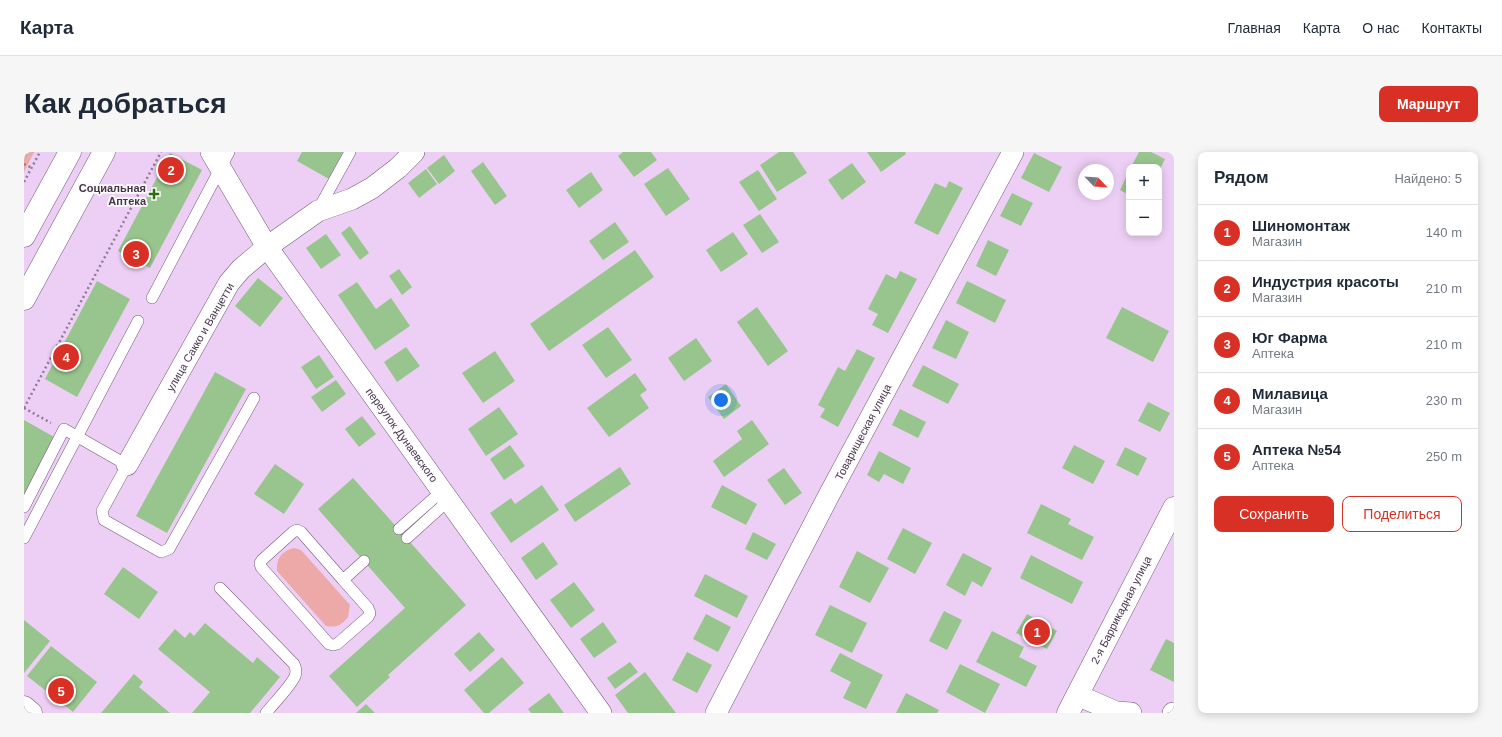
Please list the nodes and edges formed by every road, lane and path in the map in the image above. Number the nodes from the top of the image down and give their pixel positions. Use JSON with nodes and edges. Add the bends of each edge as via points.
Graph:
{"nodes":[{"id":1,"x":40,"y":152,"type":"edge"},
{"id":2,"x":70,"y":152,"type":"edge"},
{"id":3,"x":104,"y":152,"type":"edge"},
{"id":4,"x":161,"y":152,"type":"edge"},
{"id":5,"x":350,"y":152,"type":"edge"},
{"id":6,"x":414,"y":152,"type":"edge"},
{"id":7,"x":1013,"y":152,"type":"edge"},
{"id":8,"x":220,"y":157,"type":"edge"},
{"id":9,"x":24,"y":164,"type":"edge"},
{"id":10,"x":32,"y":168,"type":"junction"},
{"id":11,"x":24,"y":182,"type":"edge"},
{"id":12,"x":318,"y":211,"type":"junction"},
{"id":13,"x":24,"y":236,"type":"edge"},
{"id":14,"x":267,"y":247,"type":"junction"},
{"id":15,"x":152,"y":298,"type":"dead end"},
{"id":16,"x":24,"y":299,"type":"edge"},
{"id":17,"x":138,"y":321,"type":"dead end"},
{"id":18,"x":254,"y":398,"type":"dead end"},
{"id":19,"x":24,"y":408,"type":"edge"},
{"id":20,"x":64,"y":429,"type":"junction"},
{"id":21,"x":77,"y":436,"type":"junction"},
{"id":22,"x":127,"y":465,"type":"junction"},
{"id":23,"x":445,"y":496,"type":"junction"},
{"id":24,"x":24,"y":507,"type":"edge"},
{"id":25,"x":1174,"y":508,"type":"edge"},
{"id":26,"x":399,"y":529,"type":"dead end"},
{"id":27,"x":24,"y":538,"type":"edge"},
{"id":28,"x":407,"y":538,"type":"dead end"},
{"id":29,"x":364,"y":561,"type":"dead end"},
{"id":30,"x":343,"y":580,"type":"junction"},
{"id":31,"x":220,"y":588,"type":"dead end"},
{"id":32,"x":1072,"y":704,"type":"edge"},
{"id":33,"x":24,"y":707,"type":"edge"},
{"id":34,"x":31,"y":713,"type":"edge"},
{"id":35,"x":266,"y":713,"type":"edge"},
{"id":36,"x":602,"y":713,"type":"edge"},
{"id":37,"x":716,"y":713,"type":"edge"},
{"id":38,"x":1132,"y":713,"type":"edge"}],
"edges":[{"from":1,"to":10,"type":"path"},
{"from":2,"to":13,"type":"main road"},
{"from":3,"to":16,"type":"main road"},
{"from":4,"to":19,"type":"path"},
{"from":5,"to":12,"type":"lane"},
{"from":6,"to":12,"type":"street","name":"улица Сакко и Ванцетти","via":[[372,188],[352,199]]},
{"from":7,"to":37,"type":"street","name":"Товарищеская улица","via":[[829,495]]},
{"from":8,"to":14,"type":"street","name":"переулок Дунаевского"},
{"from":8,"to":15,"type":"lane"},
{"from":9,"to":10,"type":"path"},
{"from":10,"to":11,"type":"path"},
{"from":12,"to":14,"type":"street","name":"улица Сакко и Ванцетти"},
{"from":14,"to":22,"type":"street","name":"улица Сакко и Ванцетти","via":[[229,283]]},
{"from":14,"to":23,"type":"street","name":"переулок Дунаевского"},
{"from":17,"to":21,"type":"lane"},
{"from":18,"to":22,"type":"lane","via":[[169,548],[161,552],[104,520],[102,511]]},
{"from":19,"to":20,"type":"path"},
{"from":20,"to":21,"type":"lane"},
{"from":20,"to":24,"type":"lane"},
{"from":21,"to":22,"type":"lane"},
{"from":21,"to":27,"type":"lane"},
{"from":23,"to":26,"type":"lane"},
{"from":23,"to":28,"type":"lane"},
{"from":23,"to":36,"type":"street","name":"переулок Дунаевского"},
{"from":25,"to":32,"type":"main road","name":"2-я Баррикадная улица"},
{"from":29,"to":30,"type":"lane"},
{"from":30,"to":30,"type":"lane","via":[[297,530],[260,563],[333,646],[370,613]]},
{"from":31,"to":35,"type":"lane","via":[[296,668],[296,675],[292,681]]},
{"from":32,"to":38,"type":"street"},
{"from":33,"to":34,"type":"main road"}]}
